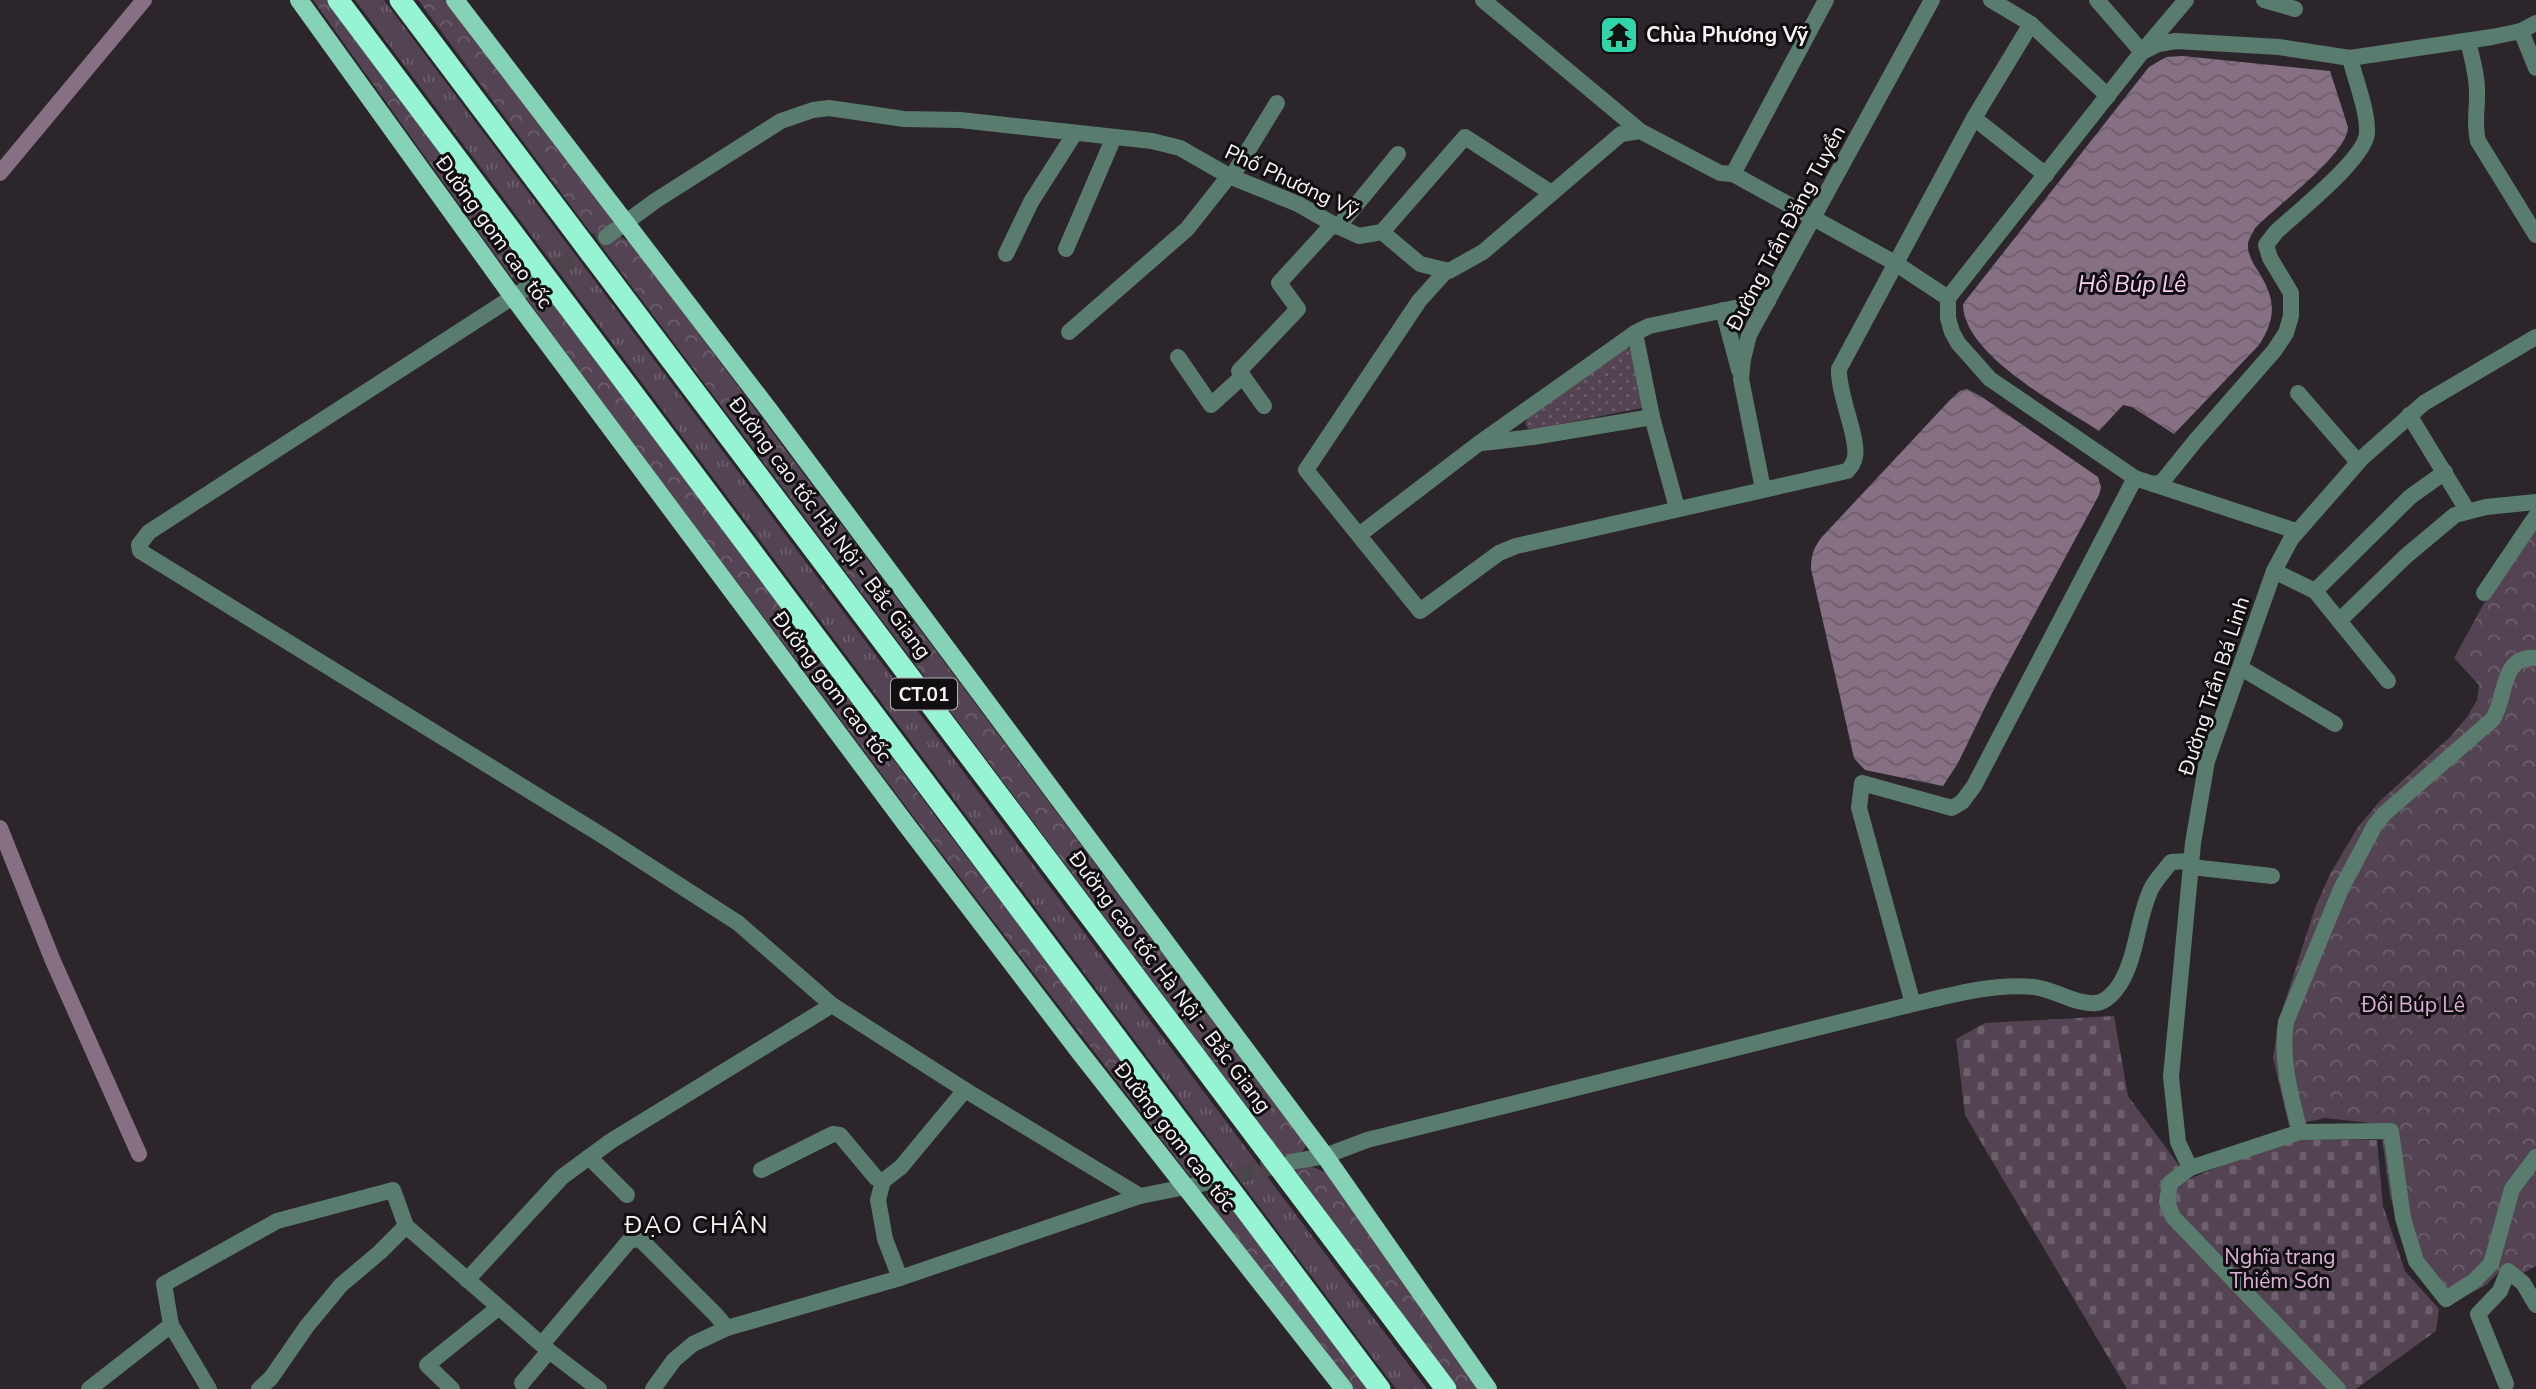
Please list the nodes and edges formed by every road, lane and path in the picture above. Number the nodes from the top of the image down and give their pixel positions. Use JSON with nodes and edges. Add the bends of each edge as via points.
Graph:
{"nodes":[{"id":1,"x":299,"y":0,"type":"edge"},
{"id":2,"x":338,"y":0,"type":"edge"},
{"id":3,"x":400,"y":0,"type":"edge"},
{"id":4,"x":455,"y":0,"type":"edge"},
{"id":5,"x":1483,"y":0,"type":"edge"},
{"id":6,"x":1826,"y":0,"type":"edge"},
{"id":7,"x":1931,"y":0,"type":"edge"},
{"id":8,"x":1991,"y":0,"type":"edge"},
{"id":9,"x":2097,"y":0,"type":"edge"},
{"id":10,"x":2186,"y":0,"type":"edge"},
{"id":11,"x":2264,"y":0,"type":"edge"},
{"id":12,"x":2295,"y":9,"type":"dead end"},
{"id":13,"x":2031,"y":24,"type":"junction"},
{"id":14,"x":2529,"y":27,"type":"edge"},
{"id":15,"x":2468,"y":41,"type":"junction"},
{"id":16,"x":2142,"y":52,"type":"junction"},
{"id":17,"x":2350,"y":58,"type":"junction"},
{"id":18,"x":2536,"y":68,"type":"edge"},
{"id":19,"x":2108,"y":96,"type":"junction"},
{"id":20,"x":1277,"y":103,"type":"dead end"},
{"id":21,"x":1974,"y":118,"type":"junction"},
{"id":22,"x":1640,"y":131,"type":"junction"},
{"id":23,"x":1075,"y":133,"type":"junction"},
{"id":24,"x":1114,"y":136,"type":"junction"},
{"id":25,"x":1398,"y":154,"type":"dead end"},
{"id":26,"x":1733,"y":174,"type":"junction"},
{"id":27,"x":2046,"y":175,"type":"junction"},
{"id":28,"x":1230,"y":177,"type":"junction"},
{"id":29,"x":1550,"y":192,"type":"junction"},
{"id":30,"x":1813,"y":220,"type":"junction"},
{"id":31,"x":625,"y":223,"type":"junction"},
{"id":32,"x":1336,"y":226,"type":"junction"},
{"id":33,"x":1381,"y":232,"type":"junction"},
{"id":34,"x":2536,"y":235,"type":"edge"},
{"id":35,"x":606,"y":237,"type":"tunnel mouth"},
{"id":36,"x":1066,"y":249,"type":"dead end"},
{"id":37,"x":1006,"y":254,"type":"dead end"},
{"id":38,"x":1895,"y":264,"type":"junction"},
{"id":39,"x":1446,"y":271,"type":"junction"},
{"id":40,"x":536,"y":282,"type":"tunnel mouth"},
{"id":41,"x":513,"y":298,"type":"junction"},
{"id":42,"x":1948,"y":298,"type":"junction"},
{"id":43,"x":1768,"y":301,"type":"junction"},
{"id":44,"x":1723,"y":310,"type":"junction"},
{"id":45,"x":1069,"y":332,"type":"dead end"},
{"id":46,"x":1635,"y":333,"type":"junction"},
{"id":47,"x":2536,"y":337,"type":"edge"},
{"id":48,"x":1178,"y":357,"type":"dead end"},
{"id":49,"x":1243,"y":376,"type":"junction"},
{"id":50,"x":1741,"y":379,"type":"junction"},
{"id":51,"x":2298,"y":393,"type":"dead end"},
{"id":52,"x":1264,"y":407,"type":"dead end"},
{"id":53,"x":2409,"y":415,"type":"junction"},
{"id":54,"x":1652,"y":417,"type":"junction"},
{"id":55,"x":1478,"y":443,"type":"junction"},
{"id":56,"x":2358,"y":462,"type":"junction"},
{"id":57,"x":2445,"y":472,"type":"junction"},
{"id":58,"x":2135,"y":478,"type":"junction"},
{"id":59,"x":2153,"y":484,"type":"junction"},
{"id":60,"x":1763,"y":489,"type":"junction"},
{"id":61,"x":2536,"y":502,"type":"edge"},
{"id":62,"x":1676,"y":508,"type":"junction"},
{"id":63,"x":2468,"y":510,"type":"junction"},
{"id":64,"x":2536,"y":516,"type":"edge"},
{"id":65,"x":2296,"y":531,"type":"junction"},
{"id":66,"x":1359,"y":536,"type":"junction"},
{"id":67,"x":2274,"y":571,"type":"junction"},
{"id":68,"x":2315,"y":591,"type":"junction"},
{"id":69,"x":2484,"y":593,"type":"dead end"},
{"id":70,"x":2340,"y":620,"type":"junction"},
{"id":71,"x":2536,"y":658,"type":"edge"},
{"id":72,"x":2241,"y":668,"type":"junction"},
{"id":73,"x":2388,"y":681,"type":"dead end"},
{"id":74,"x":2334,"y":724,"type":"dead end"},
{"id":75,"x":2191,"y":864,"type":"junction"},
{"id":76,"x":2272,"y":876,"type":"dead end"},
{"id":77,"x":1913,"y":1003,"type":"junction"},
{"id":78,"x":832,"y":1005,"type":"junction"},
{"id":79,"x":965,"y":1090,"type":"junction"},
{"id":80,"x":2300,"y":1132,"type":"junction"},
{"id":81,"x":1325,"y":1156,"type":"junction"},
{"id":82,"x":589,"y":1157,"type":"junction"},
{"id":83,"x":2536,"y":1157,"type":"edge"},
{"id":84,"x":1291,"y":1162,"type":"tunnel mouth"},
{"id":85,"x":2190,"y":1168,"type":"junction"},
{"id":86,"x":761,"y":1170,"type":"dead end"},
{"id":87,"x":883,"y":1181,"type":"junction"},
{"id":88,"x":1211,"y":1182,"type":"tunnel mouth"},
{"id":89,"x":1188,"y":1188,"type":"junction"},
{"id":90,"x":627,"y":1195,"type":"dead end"},
{"id":91,"x":1140,"y":1196,"type":"junction"},
{"id":92,"x":406,"y":1226,"type":"junction"},
{"id":93,"x":900,"y":1278,"type":"junction"},
{"id":94,"x":467,"y":1280,"type":"junction"},
{"id":95,"x":2536,"y":1305,"type":"edge"},
{"id":96,"x":498,"y":1308,"type":"junction"},
{"id":97,"x":171,"y":1325,"type":"junction"},
{"id":98,"x":727,"y":1328,"type":"junction"},
{"id":99,"x":546,"y":1348,"type":"junction"},
{"id":100,"x":522,"y":1383,"type":"dead end"},
{"id":101,"x":2506,"y":1384,"type":"dead end"},
{"id":102,"x":89,"y":1389,"type":"edge"},
{"id":103,"x":209,"y":1389,"type":"edge"},
{"id":104,"x":259,"y":1389,"type":"edge"},
{"id":105,"x":452,"y":1389,"type":"edge"},
{"id":106,"x":600,"y":1389,"type":"edge"},
{"id":107,"x":653,"y":1389,"type":"edge"},
{"id":108,"x":1344,"y":1389,"type":"edge"},
{"id":109,"x":1380,"y":1389,"type":"edge"},
{"id":110,"x":1446,"y":1389,"type":"edge"},
{"id":111,"x":1488,"y":1389,"type":"edge"},
{"id":112,"x":2338,"y":1389,"type":"edge"}],
"edges":[{"from":1,"to":41,"type":"main road","name":"Đường gom cao tốc"},
{"from":2,"to":109,"type":"highway","number":"CT.01"},
{"from":3,"to":110,"type":"highway","name":"Đường cao tốc Hà Nội - Bắc Giang","number":"CT.01"},
{"from":4,"to":31,"type":"main road"},
{"from":5,"to":22,"type":"street"},
{"from":6,"to":26,"type":"street"},
{"from":7,"to":30,"type":"street","name":"Đường Trần Đăng Tuyển"},
{"from":8,"to":13,"type":"street"},
{"from":9,"to":16,"type":"street"},
{"from":10,"to":16,"type":"street"},
{"from":11,"to":12,"type":"street"},
{"from":13,"to":19,"type":"street"},
{"from":13,"to":21,"type":"street"},
{"from":14,"to":15,"type":"street"},
{"from":14,"to":18,"type":"street"},
{"from":15,"to":17,"type":"street"},
{"from":15,"to":34,"type":"street","via":[[2476,76],[2474,125],[2478,141]]},
{"from":16,"to":17,"type":"street","via":[[2176,41],[2279,47]]},
{"from":16,"to":19,"type":"street"},
{"from":17,"to":59,"type":"street","via":[[2367,126],[2364,144],[2352,162],[2266,245],[2291,293],[2286,333],[2165,481]]},
{"from":19,"to":27,"type":"street"},
{"from":20,"to":28,"type":"street"},
{"from":21,"to":27,"type":"street"},
{"from":21,"to":38,"type":"street"},
{"from":22,"to":26,"type":"street","via":[[1720,173]]},
{"from":22,"to":29,"type":"street","via":[[1621,134]]},
{"from":23,"to":24,"type":"street","name":"Phố Phương Vỹ"},
{"from":23,"to":31,"type":"street","name":"Phố Phương Vỹ","via":[[829,108],[803,113],[781,121]]},
{"from":23,"to":37,"type":"street","via":[[1031,202]]},
{"from":24,"to":28,"type":"street","name":"Phố Phương Vỹ","via":[[1180,148]]},
{"from":24,"to":36,"type":"street"},
{"from":25,"to":32,"type":"street"},
{"from":26,"to":30,"type":"street"},
{"from":27,"to":42,"type":"street"},
{"from":28,"to":32,"type":"street","name":"Phố Phương Vỹ","via":[[1298,204]]},
{"from":28,"to":45,"type":"street","via":[[1187,229]]},
{"from":29,"to":33,"type":"street","via":[[1465,137]]},
{"from":29,"to":39,"type":"street","via":[[1483,252]]},
{"from":30,"to":38,"type":"street"},
{"from":30,"to":43,"type":"street","name":"Đường Trần Đăng Tuyển"},
{"from":31,"to":35,"type":"street","name":"Phố Phương Vỹ"},
{"from":31,"to":81,"type":"main road"},
{"from":32,"to":33,"type":"street","name":"Phố Phương Vỹ","via":[[1359,236]]},
{"from":32,"to":49,"type":"street","via":[[1279,283],[1298,309],[1240,371]]},
{"from":33,"to":39,"type":"street","name":"Phố Phương Vỹ","via":[[1420,264]]},
{"from":38,"to":42,"type":"street"},
{"from":38,"to":60,"type":"street","via":[[1839,369],[1856,450],[1853,464],[1839,474]]},
{"from":39,"to":66,"type":"street","via":[[1419,301],[1306,470]]},
{"from":40,"to":41,"type":"street"},
{"from":41,"to":78,"type":"street","via":[[149,531],[140,551],[738,923]]},
{"from":41,"to":89,"type":"main road","name":"Đường gom cao tốc","via":[[954,888]]},
{"from":42,"to":58,"type":"street","via":[[1952,332],[1990,380]]},
{"from":43,"to":44,"type":"street"},
{"from":43,"to":50,"type":"street","name":"Đường Trần Đăng Tuyển","via":[[1749,335]]},
{"from":44,"to":46,"type":"street"},
{"from":44,"to":50,"type":"street"},
{"from":46,"to":54,"type":"street"},
{"from":46,"to":55,"type":"street"},
{"from":47,"to":53,"type":"street","name":"Đường Trần Bá Linh"},
{"from":48,"to":49,"type":"street","via":[[1212,405]]},
{"from":49,"to":52,"type":"street"},
{"from":50,"to":60,"type":"street","name":"Đường Trần Đăng Tuyển"},
{"from":51,"to":56,"type":"street"},
{"from":53,"to":56,"type":"street","name":"Đường Trần Bá Linh"},
{"from":53,"to":57,"type":"street"},
{"from":54,"to":55,"type":"street"},
{"from":54,"to":62,"type":"street"},
{"from":55,"to":66,"type":"street"},
{"from":56,"to":65,"type":"street","name":"Đường Trần Bá Linh"},
{"from":57,"to":63,"type":"street"},
{"from":57,"to":68,"type":"street","via":[[2410,497]]},
{"from":58,"to":59,"type":"street"},
{"from":58,"to":77,"type":"street","via":[[1962,802],[1952,808],[1862,783],[1859,808]]},
{"from":59,"to":65,"type":"street"},
{"from":60,"to":62,"type":"street"},
{"from":61,"to":63,"type":"street"},
{"from":62,"to":66,"type":"street","via":[[1516,546],[1499,553],[1420,611]]},
{"from":63,"to":70,"type":"street","via":[[2455,514],[2429,535]]},
{"from":64,"to":69,"type":"street"},
{"from":65,"to":67,"type":"street","name":"Đường Trần Bá Linh"},
{"from":67,"to":68,"type":"street"},
{"from":67,"to":72,"type":"street","name":"Đường Trần Bá Linh"},
{"from":68,"to":70,"type":"street"},
{"from":70,"to":73,"type":"street"},
{"from":71,"to":80,"type":"street","via":[[2519,660],[2511,667],[2493,719],[2379,819],[2341,889],[2283,1038]]},
{"from":72,"to":74,"type":"street"},
{"from":72,"to":75,"type":"street","name":"Đường Trần Bá Linh","via":[[2207,761]]},
{"from":75,"to":76,"type":"street"},
{"from":75,"to":77,"type":"street","via":[[2171,862],[2151,889],[2134,950],[2111,996],[2097,1003],[2036,987],[2007,986]]},
{"from":75,"to":85,"type":"street","name":"Đường Trần Bá Linh","via":[[2171,1077],[2178,1142]]},
{"from":77,"to":81,"type":"street","via":[[1367,1140]]},
{"from":78,"to":79,"type":"street"},
{"from":78,"to":82,"type":"street"},
{"from":79,"to":87,"type":"street","via":[[901,1167]]},
{"from":79,"to":91,"type":"street"},
{"from":80,"to":83,"type":"street","via":[[2391,1131],[2403,1219],[2416,1261],[2446,1299],[2474,1282],[2490,1264],[2515,1181]]},
{"from":80,"to":85,"type":"street"},
{"from":81,"to":84,"type":"street"},
{"from":81,"to":111,"type":"main road"},
{"from":82,"to":90,"type":"street"},
{"from":82,"to":94,"type":"street","via":[[562,1177]]},
{"from":85,"to":112,"type":"street","via":[[2170,1183],[2167,1202],[2173,1217]]},
{"from":86,"to":87,"type":"street","via":[[833,1134],[840,1135]]},
{"from":87,"to":93,"type":"street","via":[[878,1200],[885,1239]]},
{"from":88,"to":89,"type":"street"},
{"from":89,"to":91,"type":"street"},
{"from":89,"to":108,"type":"main road","name":"Đường gom cao tốc"},
{"from":91,"to":93,"type":"street"},
{"from":92,"to":94,"type":"street"},
{"from":92,"to":97,"type":"street","via":[[393,1191],[277,1221],[164,1284]]},
{"from":92,"to":104,"type":"street","via":[[341,1285]]},
{"from":93,"to":98,"type":"street"},
{"from":94,"to":96,"type":"street"},
{"from":95,"to":101,"type":"street","via":[[2523,1283],[2508,1271],[2500,1291],[2478,1314]]},
{"from":96,"to":99,"type":"street"},
{"from":96,"to":105,"type":"street","via":[[427,1365]]},
{"from":97,"to":102,"type":"street"},
{"from":97,"to":103,"type":"street"},
{"from":98,"to":99,"type":"street","via":[[636,1239],[629,1241]]},
{"from":98,"to":107,"type":"street","via":[[674,1360]]},
{"from":99,"to":100,"type":"street"},
{"from":99,"to":106,"type":"street"}]}
